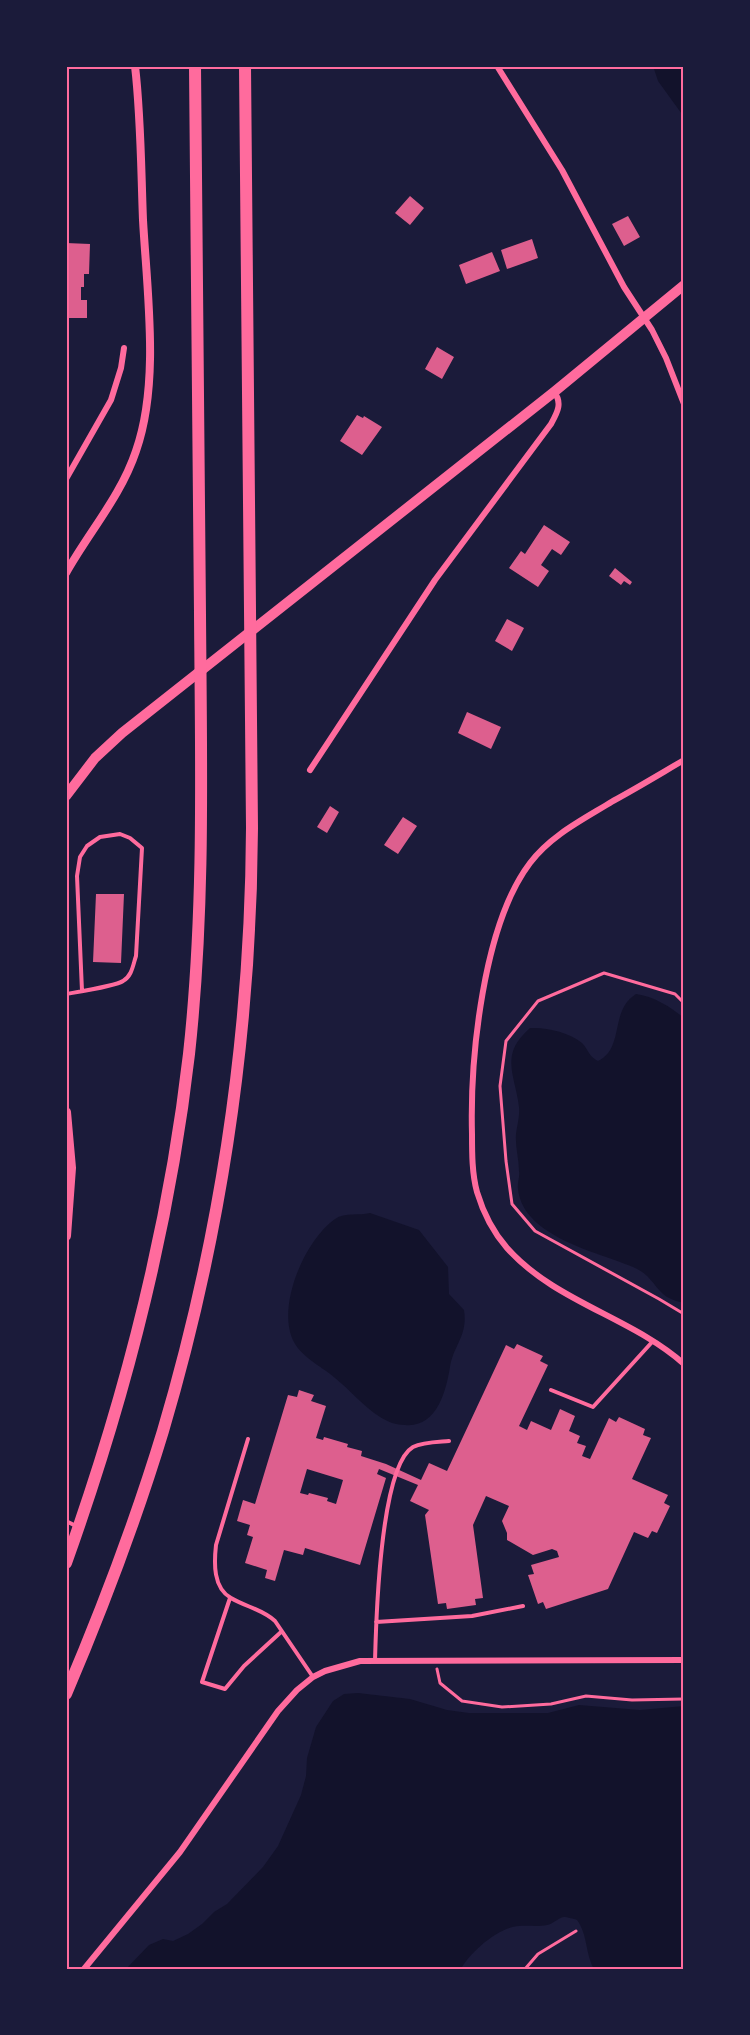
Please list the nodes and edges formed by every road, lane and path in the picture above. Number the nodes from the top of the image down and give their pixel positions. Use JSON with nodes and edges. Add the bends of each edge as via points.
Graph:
{"nodes":[{"id":1,"x":135,"y":66,"type":"edge"},
{"id":2,"x":195,"y":66,"type":"edge"},
{"id":3,"x":245,"y":66,"type":"edge"},
{"id":4,"x":497,"y":66,"type":"edge"},
{"id":5,"x":684,"y":285,"type":"edge"},
{"id":6,"x":644,"y":319,"type":"junction"},
{"id":7,"x":124,"y":348,"type":"dead end"},
{"id":8,"x":554,"y":392,"type":"junction"},
{"id":9,"x":684,"y":404,"type":"edge"},
{"id":10,"x":66,"y":479,"type":"edge"},
{"id":11,"x":66,"y":573,"type":"edge"},
{"id":12,"x":684,"y":760,"type":"edge"},
{"id":13,"x":309,"y":770,"type":"dead end"},
{"id":14,"x":66,"y":796,"type":"edge"},
{"id":15,"x":82,"y":991,"type":"junction"},
{"id":16,"x":66,"y":994,"type":"edge"},
{"id":17,"x":684,"y":1003,"type":"edge"},
{"id":18,"x":66,"y":1112,"type":"edge"},
{"id":19,"x":68,"y":1186,"type":"edge"},
{"id":20,"x":66,"y":1236,"type":"edge"},
{"id":21,"x":684,"y":1314,"type":"edge"},
{"id":22,"x":654,"y":1340,"type":"junction"},
{"id":23,"x":684,"y":1364,"type":"edge"},
{"id":24,"x":550,"y":1390,"type":"dead end"},
{"id":25,"x":248,"y":1439,"type":"dead end"},
{"id":26,"x":449,"y":1441,"type":"dead end"},
{"id":27,"x":66,"y":1521,"type":"edge"},
{"id":28,"x":78,"y":1527,"type":"junction"},
{"id":29,"x":66,"y":1563,"type":"edge"},
{"id":30,"x":230,"y":1598,"type":"junction"},
{"id":31,"x":523,"y":1606,"type":"dead end"},
{"id":32,"x":376,"y":1622,"type":"junction"},
{"id":33,"x":281,"y":1632,"type":"junction"},
{"id":34,"x":684,"y":1660,"type":"edge"},
{"id":35,"x":375,"y":1661,"type":"junction"},
{"id":36,"x":435,"y":1661,"type":"junction"},
{"id":37,"x":313,"y":1677,"type":"junction"},
{"id":38,"x":66,"y":1694,"type":"edge"},
{"id":39,"x":684,"y":1699,"type":"edge"},
{"id":40,"x":576,"y":1931,"type":"dead end"},
{"id":41,"x":84,"y":1969,"type":"edge"},
{"id":42,"x":525,"y":1969,"type":"edge"}],
"edges":[{"from":1,"to":11,"type":"street","via":[[149,334],[147,409],[136,453],[121,486]]},
{"from":2,"to":28,"type":"highway","via":[[202,833],[194,1001],[178,1133],[154,1263],[120,1400]]},
{"from":3,"to":38,"type":"highway","via":[[252,828],[245,1002],[222,1175],[187,1343],[138,1511]]},
{"from":4,"to":6,"type":"street","via":[[561,170]]},
{"from":5,"to":6,"type":"main road"},
{"from":6,"to":8,"type":"main road"},
{"from":6,"to":9,"type":"street"},
{"from":7,"to":10,"type":"street","via":[[111,400]]},
{"from":8,"to":13,"type":"street","via":[[559,406],[551,424],[435,580]]},
{"from":8,"to":14,"type":"main road","via":[[122,733],[95,758]]},
{"from":12,"to":22,"type":"street","via":[[567,830],[545,846],[530,864],[510,901],[493,951],[479,1015],[471,1089],[473,1171],[493,1229],[519,1260],[555,1287]]},
{"from":15,"to":15,"type":"lane","via":[[123,982],[132,972],[136,956],[142,848],[120,834],[100,837],[87,846],[80,858],[77,876]]},
{"from":15,"to":16,"type":"lane"},
{"from":17,"to":21,"type":"path","via":[[675,994],[604,973],[538,1001],[506,1041],[500,1086],[512,1204],[535,1231]]},
{"from":18,"to":19,"type":"main road","via":[[70,1148]]},
{"from":19,"to":20,"type":"main road"},
{"from":22,"to":23,"type":"street"},
{"from":22,"to":24,"type":"lane","via":[[593,1407]]},
{"from":25,"to":30,"type":"lane","via":[[216,1545],[216,1576]]},
{"from":26,"to":32,"type":"lane","via":[[412,1448],[394,1475]]},
{"from":27,"to":28,"type":"lane"},
{"from":28,"to":29,"type":"highway"},
{"from":30,"to":33,"type":"lane","via":[[267,1613]]},
{"from":30,"to":33,"type":"lane","via":[[201,1682],[225,1689]]},
{"from":31,"to":32,"type":"lane","via":[[472,1616]]},
{"from":32,"to":35,"type":"lane"},
{"from":33,"to":37,"type":"lane"},
{"from":34,"to":36,"type":"street"},
{"from":35,"to":36,"type":"street"},
{"from":35,"to":37,"type":"street","via":[[360,1661]]},
{"from":36,"to":39,"type":"path","via":[[440,1683],[462,1701],[502,1707],[551,1704],[586,1696]]},
{"from":37,"to":41,"type":"street","via":[[278,1711],[180,1852]]},
{"from":40,"to":42,"type":"path","via":[[537,1954]]}]}
